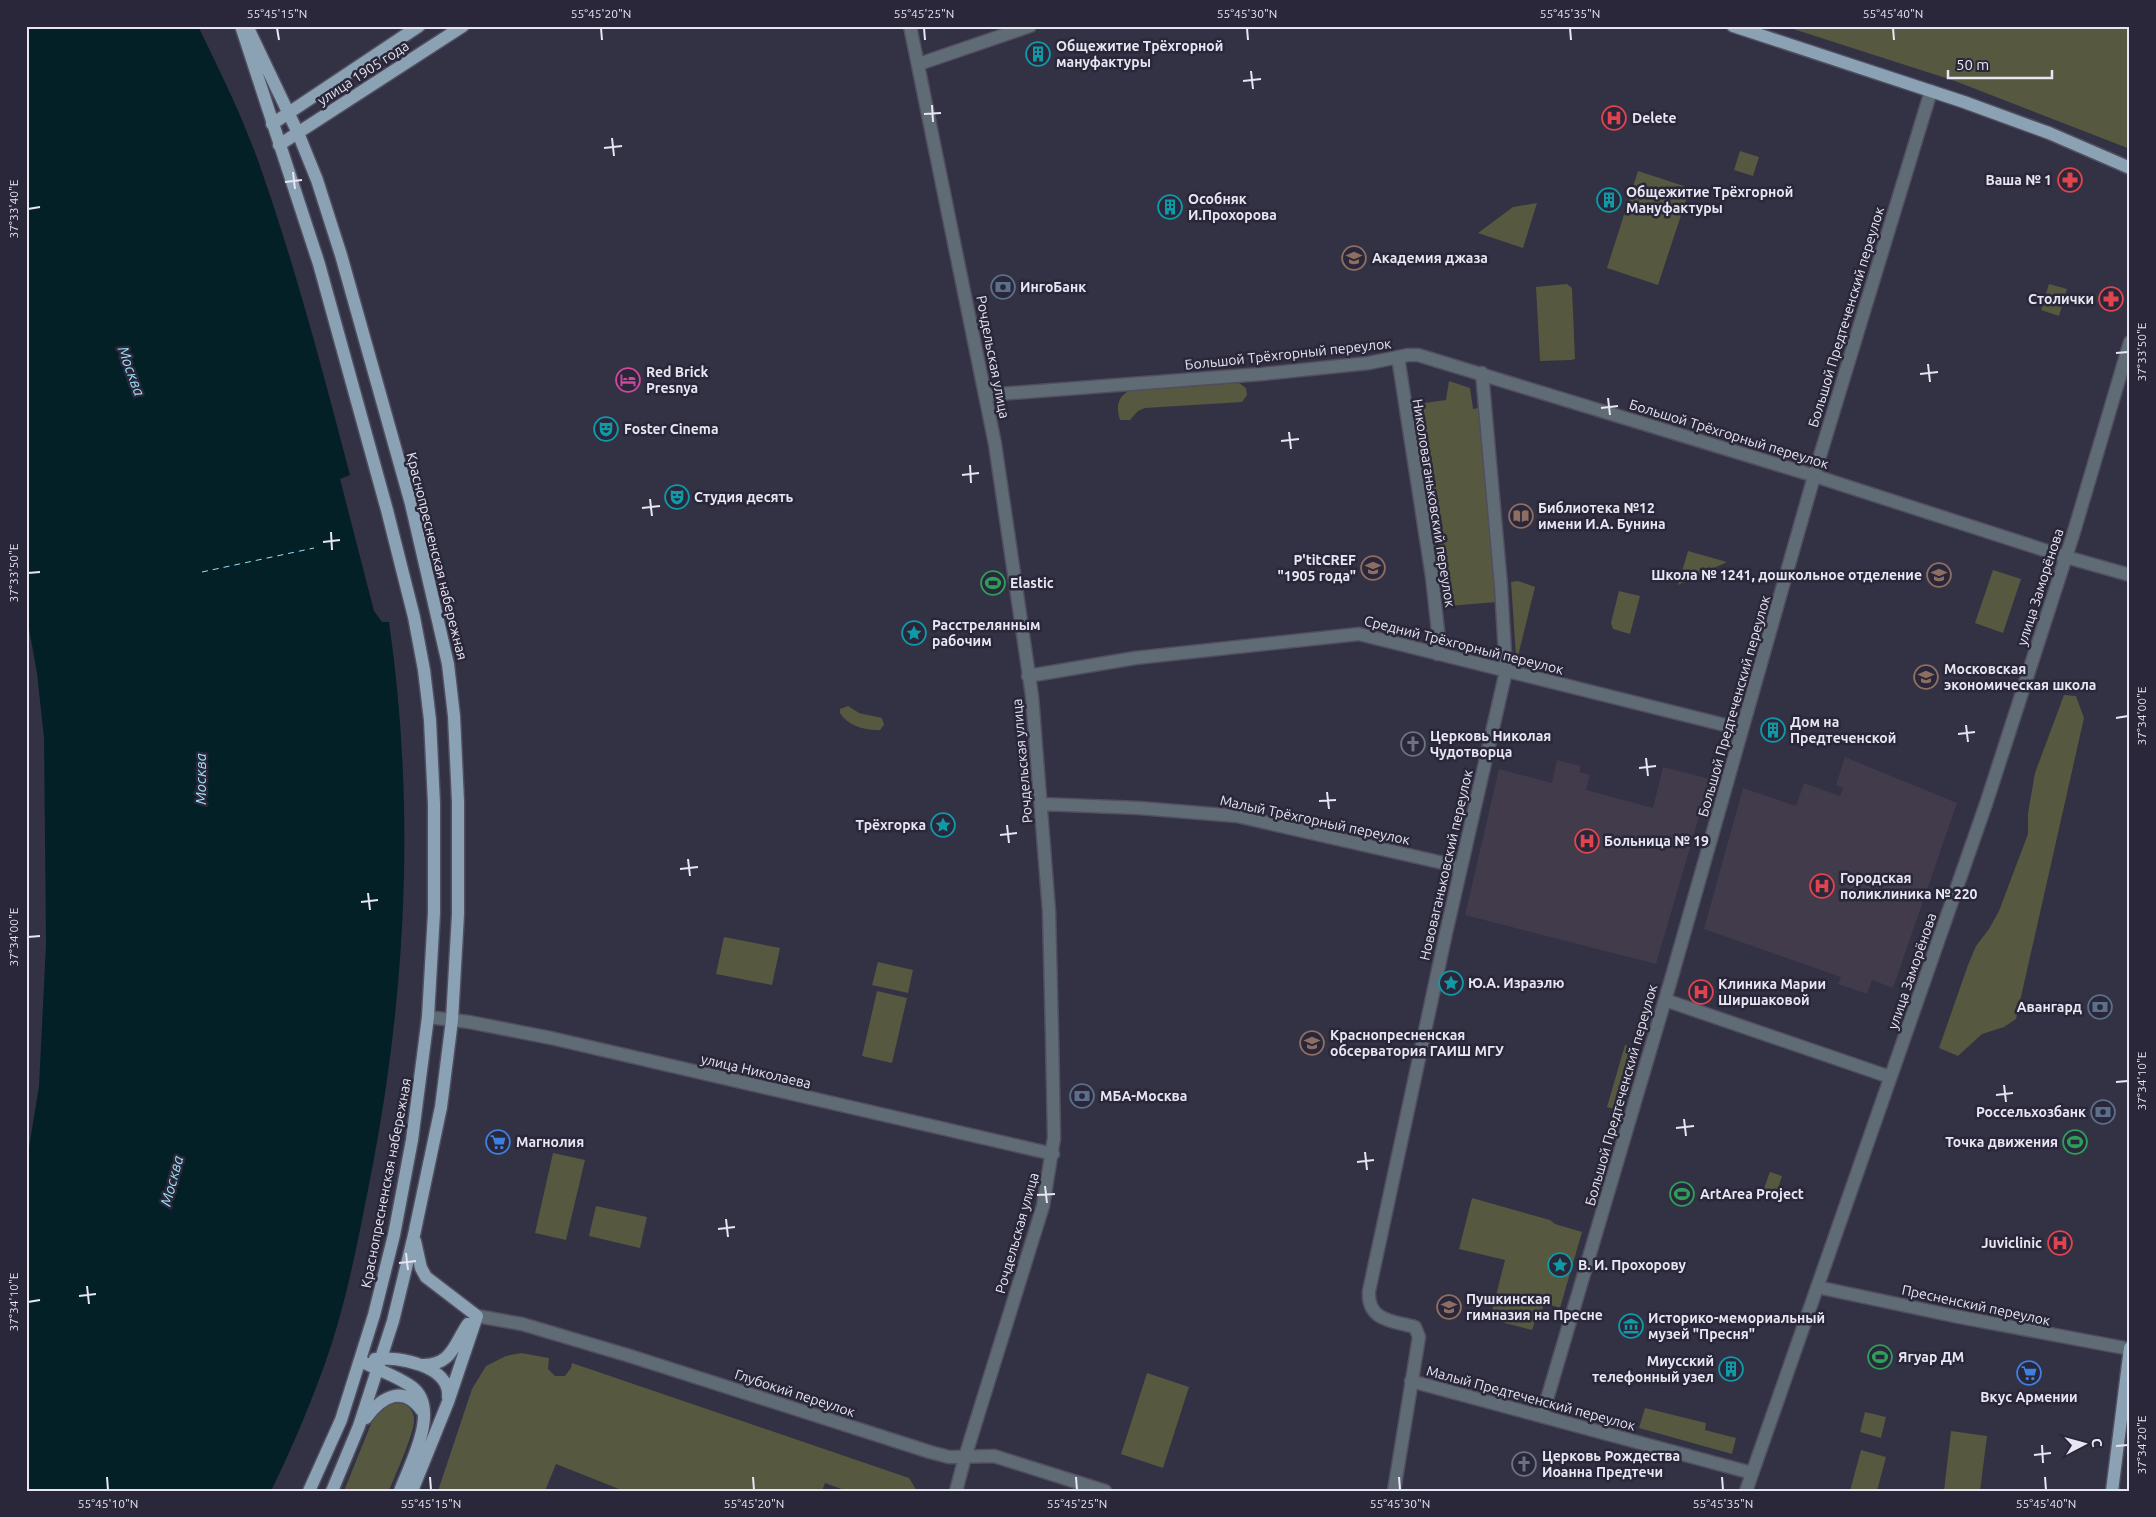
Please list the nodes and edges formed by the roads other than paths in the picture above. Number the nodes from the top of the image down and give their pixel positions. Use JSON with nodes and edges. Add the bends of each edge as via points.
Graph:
{"nodes":[{"id":1,"x":241,"y":26,"type":"edge"},
{"id":2,"x":247,"y":26,"type":"edge"},
{"id":3,"x":419,"y":26,"type":"edge"},
{"id":4,"x":463,"y":26,"type":"edge"},
{"id":5,"x":910,"y":26,"type":"edge"},
{"id":6,"x":1030,"y":26,"type":"edge"},
{"id":7,"x":1732,"y":26,"type":"edge"},
{"id":8,"x":919,"y":64,"type":"junction"},
{"id":9,"x":1931,"y":91,"type":"junction"},
{"id":10,"x":290,"y":113,"type":"junction"},
{"id":11,"x":272,"y":124,"type":"junction"},
{"id":12,"x":298,"y":133,"type":"junction"},
{"id":13,"x":280,"y":145,"type":"junction"},
{"id":14,"x":2130,"y":168,"type":"edge"},
{"id":15,"x":2130,"y":342,"type":"edge"},
{"id":16,"x":1398,"y":357,"type":"junction"},
{"id":17,"x":1482,"y":374,"type":"junction"},
{"id":18,"x":986,"y":395,"type":"junction"},
{"id":19,"x":1815,"y":476,"type":"junction"},
{"id":20,"x":2066,"y":557,"type":"junction"},
{"id":21,"x":2130,"y":575,"type":"edge"},
{"id":22,"x":1437,"y":654,"type":"junction"},
{"id":23,"x":1506,"y":671,"type":"junction"},
{"id":24,"x":1028,"y":676,"type":"junction"},
{"id":25,"x":1741,"y":729,"type":"junction"},
{"id":26,"x":1041,"y":804,"type":"junction"},
{"id":27,"x":1461,"y":867,"type":"junction"},
{"id":28,"x":1665,"y":1000,"type":"junction"},
{"id":29,"x":428,"y":1017,"type":"junction"},
{"id":30,"x":452,"y":1020,"type":"junction"},
{"id":31,"x":1890,"y":1076,"type":"junction"},
{"id":32,"x":1053,"y":1154,"type":"junction"},
{"id":33,"x":414,"y":1236,"type":"junction"},
{"id":34,"x":1817,"y":1287,"type":"junction"},
{"id":35,"x":1368,"y":1300,"type":"joint"},
{"id":36,"x":477,"y":1316,"type":"junction"},
{"id":37,"x":2130,"y":1349,"type":"edge"},
{"id":38,"x":382,"y":1358,"type":"junction"},
{"id":39,"x":360,"y":1361,"type":"junction"},
{"id":40,"x":419,"y":1365,"type":"junction"},
{"id":41,"x":378,"y":1371,"type":"junction"},
{"id":42,"x":1412,"y":1381,"type":"junction"},
{"id":43,"x":448,"y":1402,"type":"junction"},
{"id":44,"x":424,"y":1413,"type":"junction"},
{"id":45,"x":1542,"y":1416,"type":"junction"},
{"id":46,"x":359,"y":1426,"type":"junction"},
{"id":47,"x":965,"y":1457,"type":"junction"},
{"id":48,"x":1752,"y":1473,"type":"junction"},
{"id":49,"x":309,"y":1491,"type":"edge"},
{"id":50,"x":332,"y":1491,"type":"edge"},
{"id":51,"x":400,"y":1491,"type":"edge"},
{"id":52,"x":412,"y":1491,"type":"edge"},
{"id":53,"x":956,"y":1491,"type":"edge"},
{"id":54,"x":1105,"y":1491,"type":"edge"},
{"id":55,"x":1394,"y":1491,"type":"edge"},
{"id":56,"x":1746,"y":1491,"type":"edge"},
{"id":57,"x":2112,"y":1491,"type":"edge"}],
"edges":[{"from":1,"to":11,"type":"main road","name":"Краснопресненская набережная"},
{"from":2,"to":10,"type":"main road","name":"Краснопресненская набережная"},
{"from":3,"to":10,"type":"main road","name":"улица 1905 года"},
{"from":4,"to":12,"type":"main road","name":"улица 1905 года"},
{"from":5,"to":8,"type":"street","name":"Рочдельская улица"},
{"from":6,"to":8,"type":"street"},
{"from":7,"to":9,"type":"main road"},
{"from":8,"to":18,"type":"street","name":"Рочдельская улица"},
{"from":9,"to":14,"type":"main road","via":[[2049,133]]},
{"from":9,"to":19,"type":"street","name":"Большой Предтеченский переулок"},
{"from":10,"to":11,"type":"main road","name":"улица 1905 года"},
{"from":10,"to":12,"type":"main road","name":"Краснопресненская набережная"},
{"from":11,"to":13,"type":"main road","name":"Краснопресненская набережная"},
{"from":12,"to":13,"type":"main road","name":"улица 1905 года"},
{"from":12,"to":30,"type":"main road","name":"Краснопресненская набережная","via":[[317,180],[388,421],[448,664],[458,802],[458,914]]},
{"from":13,"to":29,"type":"main road","name":"Краснопресненская набережная","via":[[314,248],[387,510],[424,670],[434,804],[434,913]]},
{"from":15,"to":20,"type":"street","name":"улица Заморёнова"},
{"from":16,"to":17,"type":"street","name":"Большой Трёхгорный переулок","via":[[1418,355]]},
{"from":16,"to":18,"type":"street","name":"Большой Трёхгорный переулок","via":[[1262,374]]},
{"from":16,"to":22,"type":"street","name":"Николоваганьковский переулок","via":[[1432,577]]},
{"from":17,"to":19,"type":"street","name":"Большой Трёхгорный переулок"},
{"from":17,"to":23,"type":"street","name":"Нововаганьковский переулок","via":[[1502,586]]},
{"from":18,"to":24,"type":"street","name":"Рочдельская улица"},
{"from":19,"to":20,"type":"street","name":"Большой Трёхгорный переулок"},
{"from":19,"to":25,"type":"street","name":"Большой Предтеченский переулок"},
{"from":20,"to":21,"type":"street","name":"Большой Трёхгорный переулок"},
{"from":20,"to":31,"type":"street","name":"улица Заморёнова","via":[[1986,804]]},
{"from":22,"to":23,"type":"street","name":"Средний Трёхгорный переулок"},
{"from":22,"to":24,"type":"street","name":"Средний Трёхгорный переулок","via":[[1352,633],[1134,658]]},
{"from":23,"to":25,"type":"street","name":"Средний Трёхгорный переулок"},
{"from":23,"to":27,"type":"street","name":"Нововаганьковский переулок"},
{"from":24,"to":26,"type":"street","name":"Рочдельская улица"},
{"from":25,"to":28,"type":"street","name":"Большой Предтеченский переулок"},
{"from":26,"to":27,"type":"street","name":"Малый Трёхгорный переулок","via":[[1237,816]]},
{"from":26,"to":32,"type":"street","name":"Рочдельская улица","via":[[1049,911]]},
{"from":27,"to":35,"type":"street","name":"Нововаганьковский переулок"},
{"from":28,"to":31,"type":"street"},
{"from":28,"to":45,"type":"street","name":"Большой Предтеченский переулок"},
{"from":29,"to":30,"type":"street","name":"улица Николаева"},
{"from":29,"to":39,"type":"main road","name":"Краснопресненская набережная","via":[[409,1157],[374,1316]]},
{"from":30,"to":32,"type":"street","name":"улица Николаева","via":[[551,1038]]},
{"from":30,"to":33,"type":"main road","name":"Краснопресненская набережная","via":[[441,1107]]},
{"from":31,"to":34,"type":"street","name":"улица Заморёнова"},
{"from":32,"to":47,"type":"street","name":"Рочдельская улица","via":[[1043,1206]]},
{"from":33,"to":36,"type":"main road","via":[[426,1277]]},
{"from":33,"to":38,"type":"main road","name":"Краснопресненская набережная"},
{"from":34,"to":37,"type":"street","name":"Пресненский переулок"},
{"from":34,"to":48,"type":"street","name":"улица Заморёнова"},
{"from":35,"to":42,"type":"street","name":"Малый Предтеченский переулок","via":[[1374,1314],[1415,1327],[1418,1331]]},
{"from":36,"to":40,"type":"main road","via":[[470,1320],[448,1356],[429,1365]]},
{"from":36,"to":43,"type":"main road"},
{"from":36,"to":47,"type":"street","name":"Глубокий переулок","via":[[522,1324],[930,1452]]},
{"from":37,"to":57,"type":"main road"},
{"from":38,"to":39,"type":"main road"},
{"from":38,"to":40,"type":"main road"},
{"from":38,"to":41,"type":"main road","name":"Краснопресненская набережная"},
{"from":39,"to":41,"type":"main road"},
{"from":39,"to":49,"type":"main road","name":"Краснопресненская набережная","via":[[341,1420]]},
{"from":40,"to":43,"type":"main road","via":[[441,1376],[446,1384]]},
{"from":41,"to":44,"type":"main road","via":[[406,1383],[419,1393]]},
{"from":41,"to":46,"type":"main road","name":"Краснопресненская набережная"},
{"from":42,"to":45,"type":"street","name":"Малый Предтеченский переулок"},
{"from":42,"to":55,"type":"street"},
{"from":43,"to":52,"type":"main road"},
{"from":44,"to":46,"type":"main road","via":[[415,1401],[395,1396],[378,1404]]},
{"from":44,"to":51,"type":"main road","via":[[420,1438]]},
{"from":45,"to":48,"type":"street","name":"Малый Предтеченский переулок"},
{"from":46,"to":50,"type":"main road","name":"Краснопресненская набережная"},
{"from":47,"to":53,"type":"street","name":"Рочдельская улица"},
{"from":47,"to":54,"type":"street","name":"Глубокий переулок","via":[[994,1456]]},
{"from":48,"to":56,"type":"street","name":"улица Заморёнова"}]}
